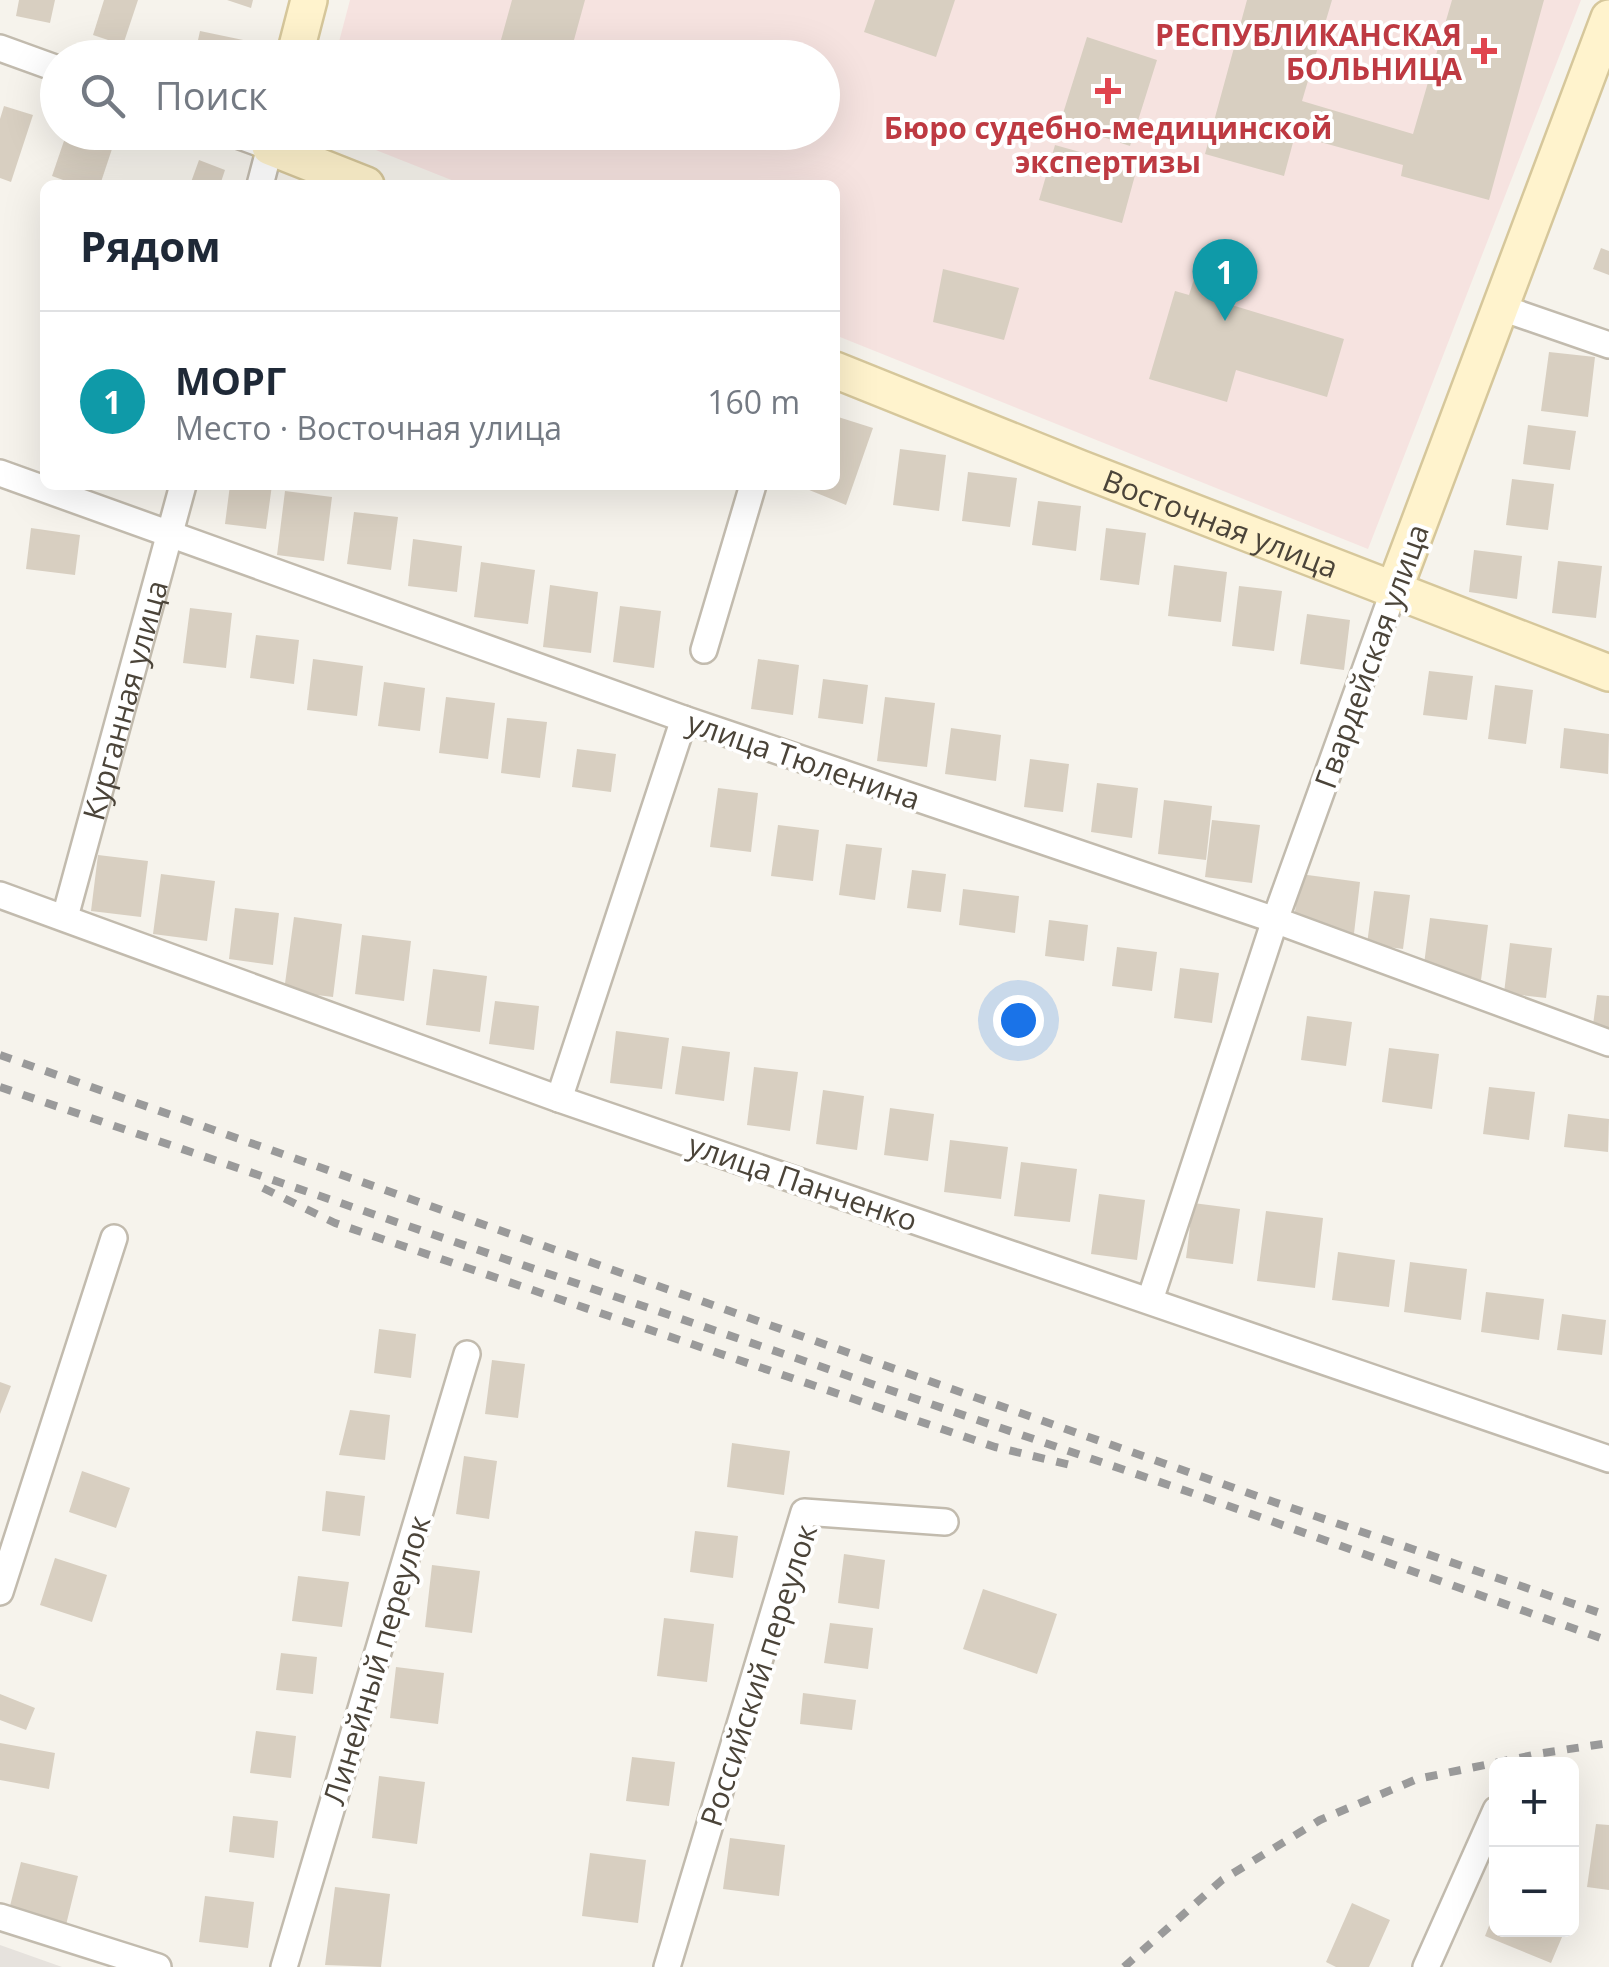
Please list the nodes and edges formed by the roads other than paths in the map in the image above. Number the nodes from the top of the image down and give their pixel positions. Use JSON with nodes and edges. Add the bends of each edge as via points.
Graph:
{"nodes":[{"id":1,"x":309,"y":0,"type":"edge"},
{"id":2,"x":1609,"y":18,"type":"edge"},
{"id":3,"x":299,"y":40,"type":"edge"},
{"id":4,"x":0,"y":48,"type":"edge"},
{"id":5,"x":40,"y":63,"type":"edge"},
{"id":6,"x":269,"y":150,"type":"edge"},
{"id":7,"x":293,"y":150,"type":"edge"},
{"id":8,"x":261,"y":180,"type":"edge"},
{"id":9,"x":356,"y":180,"type":"edge"},
{"id":10,"x":1498,"y":307,"type":"junction"},
{"id":11,"x":1609,"y":344,"type":"edge"},
{"id":12,"x":840,"y":372,"type":"edge"},
{"id":13,"x":0,"y":473,"type":"edge"},
{"id":14,"x":40,"y":487,"type":"edge"},
{"id":15,"x":49,"y":490,"type":"edge"},
{"id":16,"x":182,"y":490,"type":"edge"},
{"id":17,"x":751,"y":490,"type":"edge"},
{"id":18,"x":171,"y":532,"type":"junction"},
{"id":19,"x":1394,"y":590,"type":"junction"},
{"id":20,"x":704,"y":650,"type":"dead end"},
{"id":21,"x":1609,"y":673,"type":"edge"},
{"id":22,"x":684,"y":719,"type":"junction"},
{"id":23,"x":0,"y":895,"type":"edge"},
{"id":24,"x":65,"y":917,"type":"junction"},
{"id":25,"x":1275,"y":920,"type":"junction"},
{"id":26,"x":1609,"y":1043,"type":"edge"},
{"id":27,"x":559,"y":1099,"type":"junction"},
{"id":28,"x":114,"y":1238,"type":"dead end"},
{"id":29,"x":1150,"y":1300,"type":"junction"},
{"id":30,"x":467,"y":1354,"type":"dead end"},
{"id":31,"x":1609,"y":1459,"type":"edge"},
{"id":32,"x":945,"y":1522,"type":"dead end"},
{"id":33,"x":0,"y":1592,"type":"edge"},
{"id":34,"x":1489,"y":1826,"type":"edge"},
{"id":35,"x":0,"y":1918,"type":"edge"},
{"id":36,"x":158,"y":1967,"type":"edge"},
{"id":37,"x":284,"y":1967,"type":"edge"},
{"id":38,"x":668,"y":1967,"type":"edge"},
{"id":39,"x":1426,"y":1967,"type":"edge"}],
"edges":[{"from":1,"to":3,"type":"street"},
{"from":2,"to":10,"type":"street","name":"Гвардейская улица"},
{"from":4,"to":5,"type":"street"},
{"from":6,"to":8,"type":"street"},
{"from":7,"to":9,"type":"street"},
{"from":10,"to":11,"type":"street"},
{"from":10,"to":19,"type":"street","name":"Гвардейская улица"},
{"from":12,"to":19,"type":"street","name":"Восточная улица"},
{"from":13,"to":14,"type":"street","name":"улица Тюленина"},
{"from":15,"to":18,"type":"street","name":"улица Тюленина"},
{"from":16,"to":18,"type":"street","name":"Курганная улица"},
{"from":17,"to":20,"type":"street"},
{"from":18,"to":22,"type":"street","name":"улица Тюленина"},
{"from":18,"to":24,"type":"street","name":"Курганная улица"},
{"from":19,"to":21,"type":"street","name":"Восточная улица"},
{"from":19,"to":25,"type":"street","name":"Гвардейская улица"},
{"from":22,"to":25,"type":"street","name":"улица Тюленина"},
{"from":22,"to":27,"type":"street"},
{"from":23,"to":24,"type":"street","name":"улица Панченко"},
{"from":24,"to":27,"type":"street","name":"улица Панченко"},
{"from":25,"to":26,"type":"street","name":"улица Тюленина"},
{"from":25,"to":29,"type":"street","name":"Гвардейская улица"},
{"from":27,"to":29,"type":"street","name":"улица Панченко"},
{"from":28,"to":33,"type":"street"},
{"from":29,"to":31,"type":"street","name":"улица Панченко"},
{"from":30,"to":37,"type":"street","name":"Линейный переулок"},
{"from":32,"to":38,"type":"street","name":"Российский переулок","via":[[804,1512]]},
{"from":34,"to":39,"type":"street"},
{"from":35,"to":36,"type":"street"}]}
